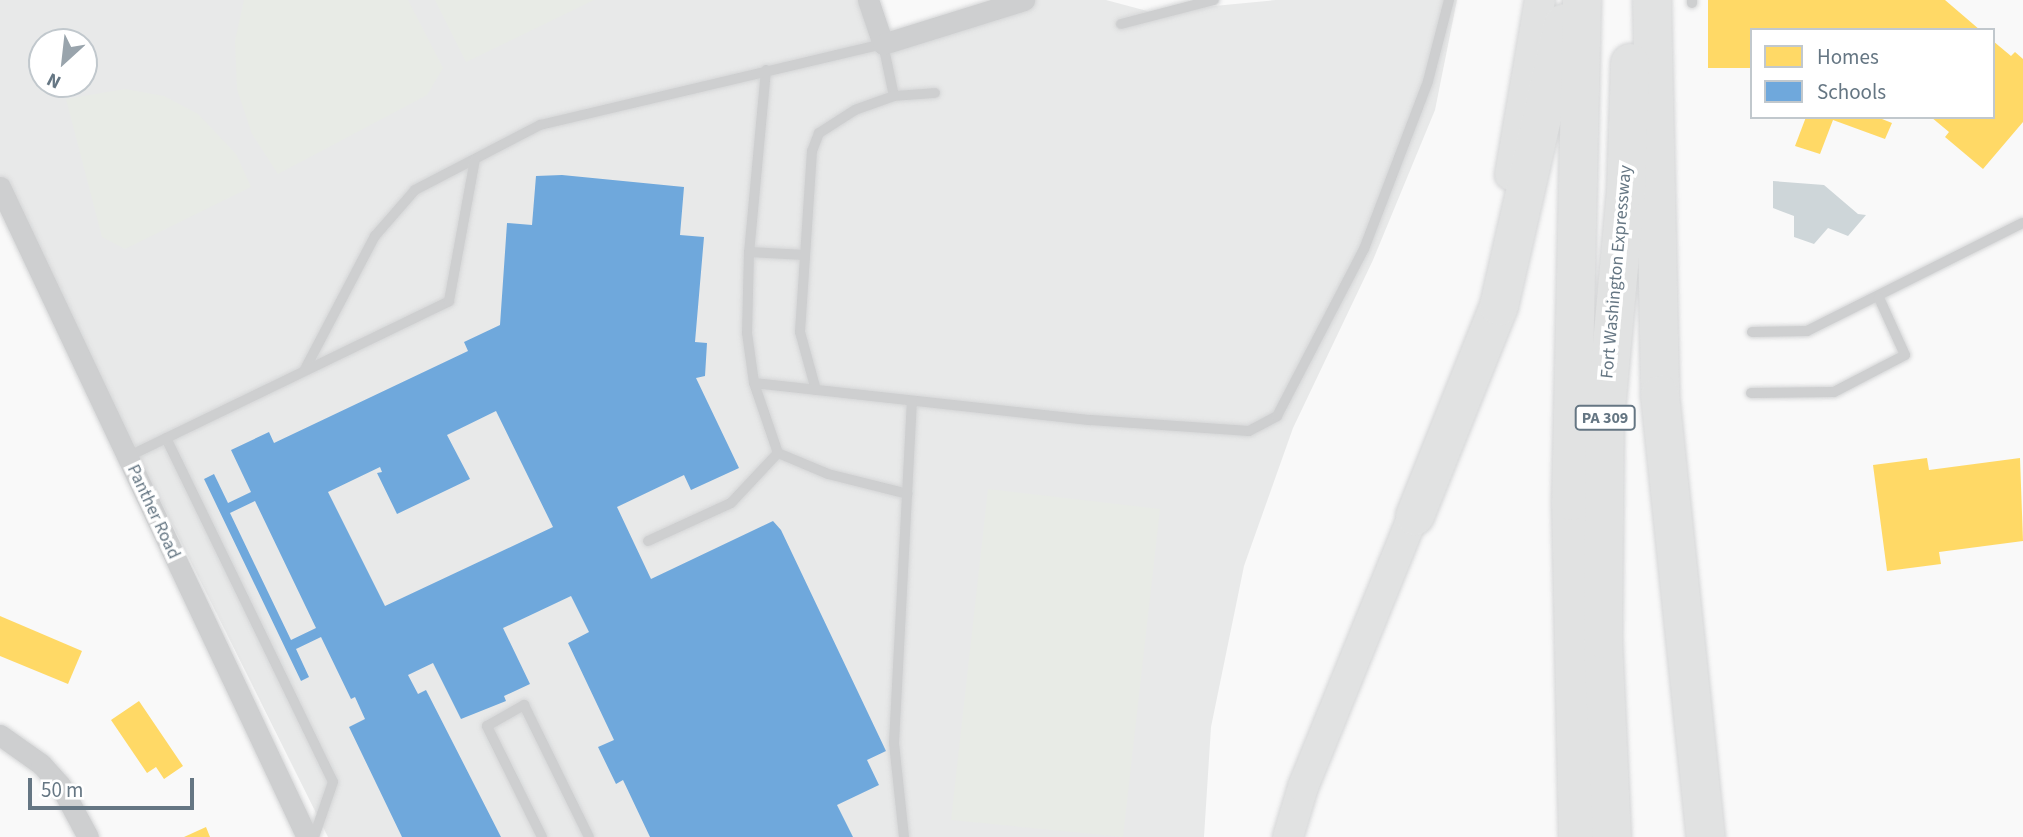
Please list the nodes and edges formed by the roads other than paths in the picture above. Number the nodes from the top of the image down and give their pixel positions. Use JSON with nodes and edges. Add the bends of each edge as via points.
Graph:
{"nodes":[{"id":1,"x":868,"y":0,"type":"edge"},
{"id":2,"x":1024,"y":0,"type":"edge"},
{"id":3,"x":1214,"y":0,"type":"edge"},
{"id":4,"x":1449,"y":0,"type":"edge"},
{"id":5,"x":1540,"y":0,"type":"edge"},
{"id":6,"x":1566,"y":0,"type":"edge"},
{"id":7,"x":1582,"y":0,"type":"edge"},
{"id":8,"x":1632,"y":0,"type":"edge"},
{"id":9,"x":1652,"y":0,"type":"edge"},
{"id":10,"x":1121,"y":23,"type":"dead end"},
{"id":11,"x":883,"y":44,"type":"junction"},
{"id":12,"x":766,"y":70,"type":"junction"},
{"id":13,"x":935,"y":93,"type":"dead end"},
{"id":14,"x":894,"y":96,"type":"junction"},
{"id":15,"x":475,"y":160,"type":"junction"},
{"id":16,"x":0,"y":187,"type":"edge"},
{"id":17,"x":2023,"y":223,"type":"edge"},
{"id":18,"x":749,"y":252,"type":"junction"},
{"id":19,"x":805,"y":255,"type":"junction"},
{"id":20,"x":1879,"y":298,"type":"junction"},
{"id":21,"x":1752,"y":332,"type":"dead end"},
{"id":22,"x":304,"y":371,"type":"junction"},
{"id":23,"x":754,"y":383,"type":"junction"},
{"id":24,"x":816,"y":390,"type":"junction"},
{"id":25,"x":1751,"y":393,"type":"dead end"},
{"id":26,"x":912,"y":401,"type":"junction"},
{"id":27,"x":166,"y":438,"type":"junction"},
{"id":28,"x":778,"y":453,"type":"junction"},
{"id":29,"x":127,"y":457,"type":"junction"},
{"id":30,"x":908,"y":494,"type":"junction"},
{"id":31,"x":1415,"y":516,"type":"junction"},
{"id":32,"x":648,"y":541,"type":"dead end"},
{"id":33,"x":0,"y":735,"type":"edge"},
{"id":34,"x":88,"y":837,"type":"edge"},
{"id":35,"x":307,"y":837,"type":"edge"},
{"id":36,"x":314,"y":837,"type":"edge"},
{"id":37,"x":542,"y":837,"type":"edge"},
{"id":38,"x":589,"y":837,"type":"edge"},
{"id":39,"x":904,"y":837,"type":"edge"},
{"id":40,"x":1288,"y":837,"type":"edge"},
{"id":41,"x":1578,"y":837,"type":"edge"},
{"id":42,"x":1612,"y":837,"type":"edge"},
{"id":43,"x":1706,"y":837,"type":"edge"}],
"edges":[{"from":1,"to":11,"type":"street"},
{"from":2,"to":11,"type":"street"},
{"from":3,"to":10,"type":"lane"},
{"from":4,"to":26,"type":"lane","via":[[1428,81],[1364,249],[1277,416],[1249,431]]},
{"from":5,"to":31,"type":"main road","via":[[1517,141],[1487,280]]},
{"from":6,"to":31,"type":"highway","via":[[1548,105],[1499,306]]},
{"from":7,"to":41,"type":"highway","name":"Fort Washington Expressway","number":"PA 309","via":[[1571,501]]},
{"from":8,"to":42,"type":"highway","name":"Fort Washington Expressway","number":"PA 309","via":[[1626,191],[1605,421],[1602,639]]},
{"from":9,"to":43,"type":"highway","via":[[1660,395]]},
{"from":11,"to":12,"type":"lane"},
{"from":11,"to":14,"type":"lane"},
{"from":12,"to":15,"type":"lane","via":[[540,125]]},
{"from":12,"to":18,"type":"lane"},
{"from":13,"to":14,"type":"lane"},
{"from":14,"to":19,"type":"lane","via":[[855,110],[819,133],[812,151]]},
{"from":15,"to":22,"type":"lane","via":[[415,190],[375,236]]},
{"from":15,"to":22,"type":"lane","via":[[449,301]]},
{"from":16,"to":29,"type":"street","name":"Panther Road"},
{"from":17,"to":20,"type":"lane"},
{"from":18,"to":19,"type":"lane"},
{"from":18,"to":23,"type":"lane","via":[[747,333]]},
{"from":19,"to":24,"type":"lane","via":[[800,332]]},
{"from":20,"to":21,"type":"lane","via":[[1807,331]]},
{"from":20,"to":25,"type":"lane","via":[[1905,355],[1834,393]]},
{"from":22,"to":27,"type":"lane"},
{"from":23,"to":24,"type":"lane"},
{"from":23,"to":28,"type":"lane"},
{"from":24,"to":26,"type":"lane"},
{"from":26,"to":30,"type":"lane"},
{"from":27,"to":29,"type":"lane"},
{"from":27,"to":36,"type":"lane","via":[[333,782]]},
{"from":28,"to":30,"type":"lane","via":[[828,474]]},
{"from":28,"to":32,"type":"lane","via":[[731,503]]},
{"from":29,"to":35,"type":"street","name":"Panther Road"},
{"from":30,"to":39,"type":"lane","via":[[894,743]]},
{"from":31,"to":40,"type":"main road","via":[[1303,787]]},
{"from":33,"to":34,"type":"street","via":[[41,764],[60,785]]},
{"from":37,"to":38,"type":"lane","via":[[487,726],[524,705]]}]}
